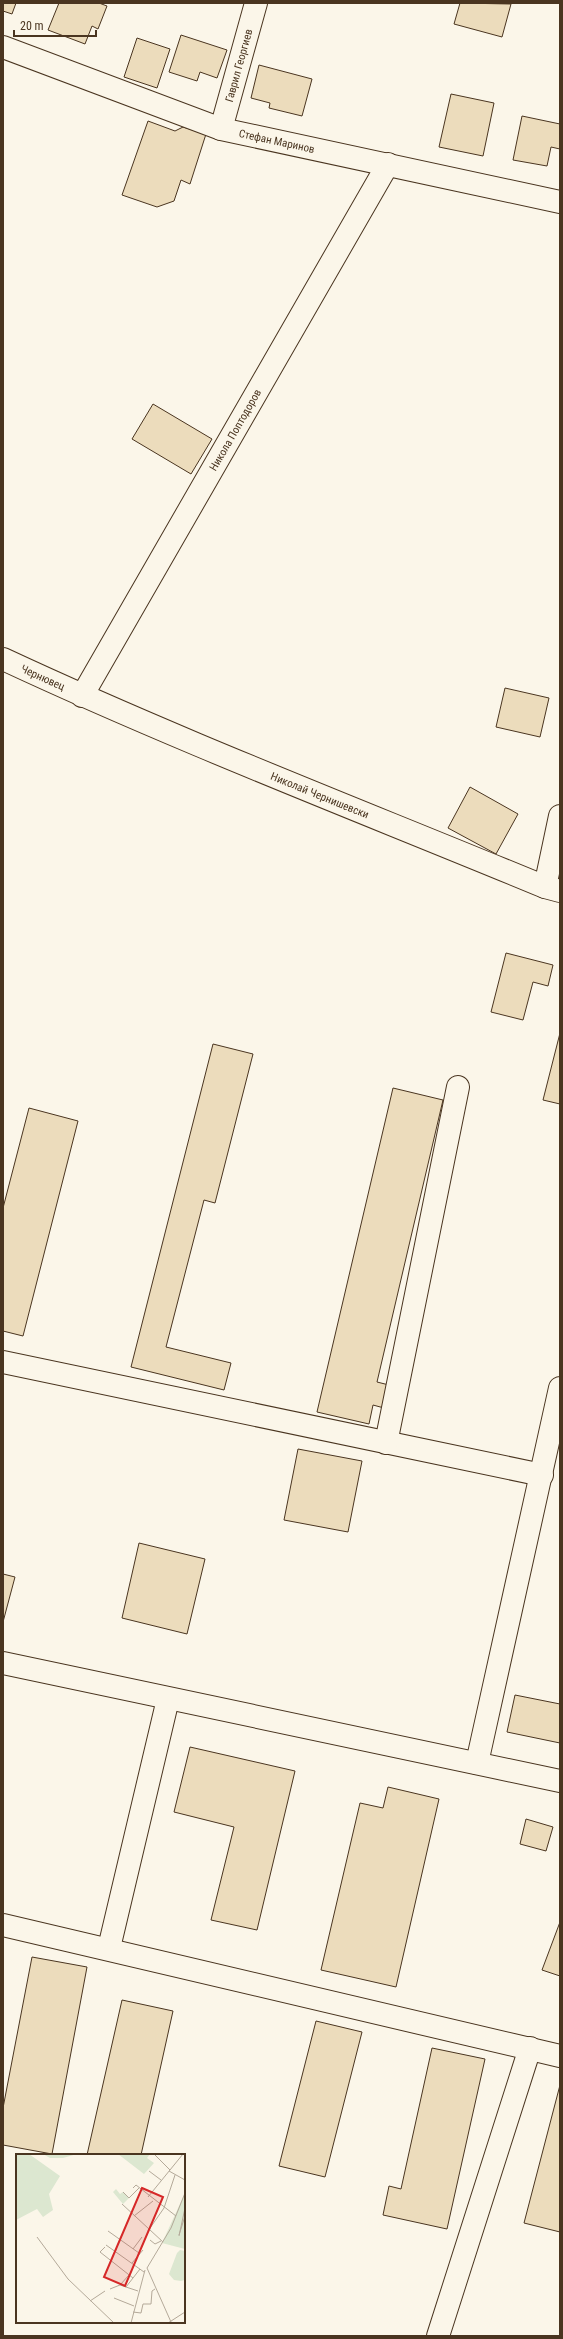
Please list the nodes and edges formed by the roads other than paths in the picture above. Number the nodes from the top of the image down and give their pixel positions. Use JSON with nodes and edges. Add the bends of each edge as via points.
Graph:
{"nodes":[{"id":1,"x":256,"y":3,"type":"edge"},
{"id":2,"x":3,"y":47,"type":"edge"},
{"id":3,"x":221,"y":128,"type":"junction"},
{"id":4,"x":388,"y":164,"type":"junction"},
{"id":5,"x":560,"y":202,"type":"edge"},
{"id":6,"x":3,"y":659,"type":"edge"},
{"id":7,"x":82,"y":696,"type":"junction"},
{"id":8,"x":560,"y":816,"type":"edge"},
{"id":9,"x":553,"y":889,"type":"edge"},
{"id":10,"x":458,"y":1087,"type":"dead end"},
{"id":11,"x":3,"y":1362,"type":"edge"},
{"id":12,"x":560,"y":1388,"type":"edge"},
{"id":13,"x":386,"y":1443,"type":"junction"},
{"id":14,"x":542,"y":1475,"type":"junction"},
{"id":15,"x":3,"y":1663,"type":"edge"},
{"id":16,"x":168,"y":1699,"type":"junction"},
{"id":17,"x":477,"y":1763,"type":"junction"},
{"id":18,"x":560,"y":1781,"type":"edge"},
{"id":19,"x":3,"y":1925,"type":"edge"},
{"id":20,"x":109,"y":1948,"type":"junction"},
{"id":21,"x":530,"y":2048,"type":"junction"},
{"id":22,"x":560,"y":2056,"type":"edge"},
{"id":23,"x":438,"y":2336,"type":"edge"}],
"edges":[{"from":1,"to":3,"type":"street","name":"Гаврил Георгиев"},
{"from":2,"to":3,"type":"street","name":"Стефан Маринов"},
{"from":3,"to":4,"type":"street","name":"Стефан Маринов"},
{"from":4,"to":5,"type":"street","name":"Стефан Маринов"},
{"from":4,"to":7,"type":"street","name":"Никола Поптодоров"},
{"from":6,"to":7,"type":"street","name":"Чернювец"},
{"from":7,"to":9,"type":"street","name":"Николай Чернишевски"},
{"from":8,"to":9,"type":"street"},
{"from":10,"to":13,"type":"street"},
{"from":11,"to":13,"type":"street"},
{"from":12,"to":14,"type":"street"},
{"from":13,"to":14,"type":"street"},
{"from":14,"to":17,"type":"street"},
{"from":15,"to":16,"type":"street"},
{"from":16,"to":17,"type":"street"},
{"from":16,"to":20,"type":"street"},
{"from":17,"to":18,"type":"street"},
{"from":19,"to":20,"type":"street"},
{"from":20,"to":21,"type":"street"},
{"from":21,"to":22,"type":"street"},
{"from":21,"to":23,"type":"street"}]}
